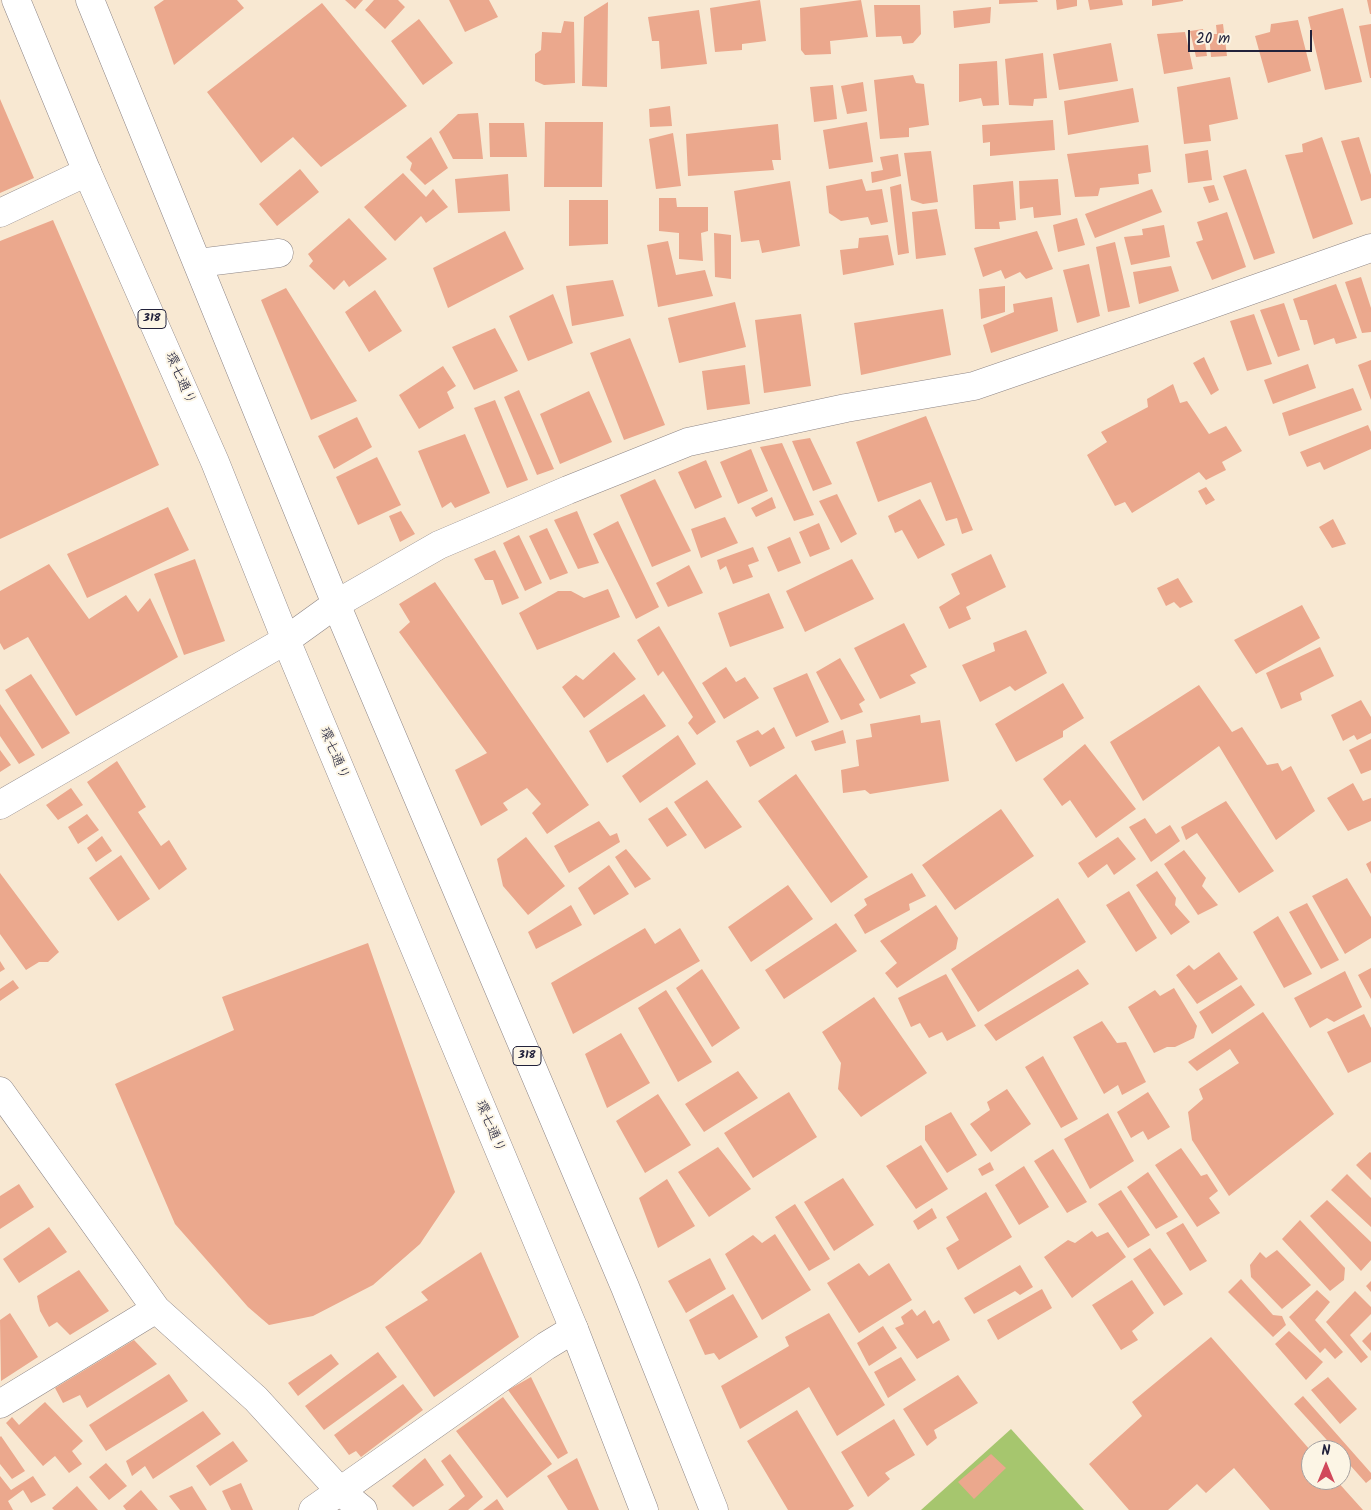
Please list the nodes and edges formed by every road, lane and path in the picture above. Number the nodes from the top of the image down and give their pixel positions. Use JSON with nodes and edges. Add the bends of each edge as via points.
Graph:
{"nodes":[{"id":1,"x":16,"y":0,"type":"edge"},
{"id":2,"x":90,"y":0,"type":"edge"},
{"id":3,"x":88,"y":172,"type":"junction"},
{"id":4,"x":0,"y":213,"type":"edge"},
{"id":5,"x":1371,"y":248,"type":"edge"},
{"id":6,"x":279,"y":253,"type":"dead end"},
{"id":7,"x":198,"y":263,"type":"junction"},
{"id":8,"x":336,"y":604,"type":"junction"},
{"id":9,"x":286,"y":640,"type":"junction"},
{"id":10,"x":0,"y":805,"type":"edge"},
{"id":11,"x":0,"y":1091,"type":"edge"},
{"id":12,"x":156,"y":1309,"type":"junction"},
{"id":13,"x":574,"y":1329,"type":"junction"},
{"id":14,"x":0,"y":1404,"type":"edge"},
{"id":15,"x":341,"y":1492,"type":"junction"},
{"id":16,"x":313,"y":1510,"type":"edge"},
{"id":17,"x":363,"y":1510,"type":"edge"},
{"id":18,"x":644,"y":1510,"type":"edge"},
{"id":19,"x":714,"y":1510,"type":"edge"}],
"edges":[{"from":1,"to":3,"type":"main road","name":"環七通り","number":"318"},
{"from":2,"to":7,"type":"main road","number":"318"},
{"from":3,"to":4,"type":"main road"},
{"from":3,"to":9,"type":"main road","name":"環七通り","number":"318","via":[[215,462]]},
{"from":5,"to":8,"type":"main road","via":[[974,386],[846,408],[688,442],[439,545]]},
{"from":6,"to":7,"type":"main road"},
{"from":7,"to":8,"type":"main road","number":"318"},
{"from":8,"to":9,"type":"main road"},
{"from":8,"to":19,"type":"main road","number":"318","via":[[625,1287]]},
{"from":9,"to":10,"type":"main road"},
{"from":9,"to":13,"type":"main road","name":"環七通り","number":"318"},
{"from":11,"to":12,"type":"main road"},
{"from":12,"to":14,"type":"main road"},
{"from":12,"to":15,"type":"main road","via":[[256,1398]]},
{"from":13,"to":15,"type":"main road"},
{"from":13,"to":18,"type":"main road","name":"環七通り","number":"318"},
{"from":15,"to":16,"type":"main road"},
{"from":15,"to":17,"type":"main road"}]}
